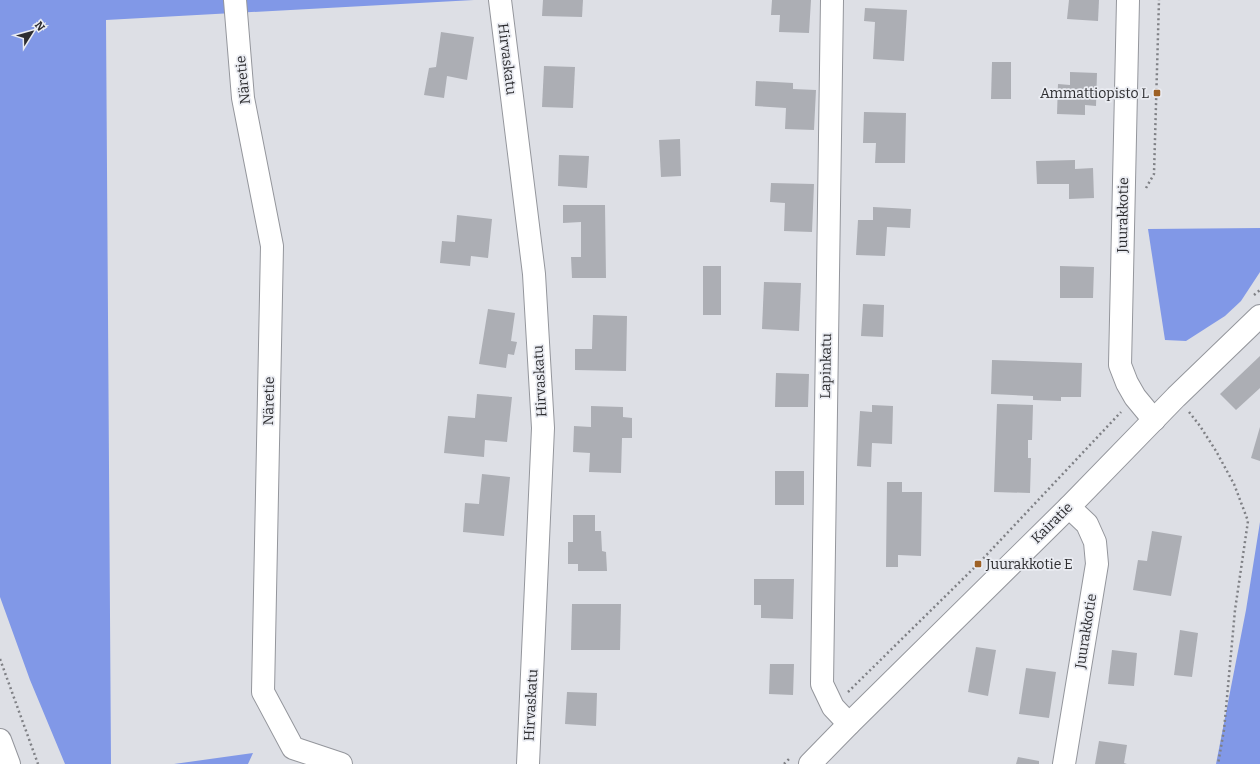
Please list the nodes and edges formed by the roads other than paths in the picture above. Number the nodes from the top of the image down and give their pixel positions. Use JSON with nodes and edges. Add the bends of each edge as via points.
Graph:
{"nodes":[{"id":1,"x":235,"y":0,"type":"edge"},
{"id":2,"x":500,"y":0,"type":"edge"},
{"id":3,"x":832,"y":0,"type":"edge"},
{"id":4,"x":1128,"y":0,"type":"edge"},
{"id":5,"x":1254,"y":308,"type":"edge"},
{"id":6,"x":1154,"y":420,"type":"junction"},
{"id":7,"x":1069,"y":507,"type":"junction"},
{"id":8,"x":849,"y":724,"type":"junction"},
{"id":9,"x":0,"y":740,"type":"edge"},
{"id":10,"x":802,"y":759,"type":"edge"},
{"id":11,"x":9,"y":764,"type":"edge"},
{"id":12,"x":341,"y":764,"type":"edge"},
{"id":13,"x":528,"y":764,"type":"edge"},
{"id":14,"x":1064,"y":764,"type":"edge"}],
"edges":[{"from":1,"to":12,"type":"street","name":"Näretie","via":[[243,98],[272,246],[262,692],[293,748]]},
{"from":2,"to":13,"type":"street","name":"Hirvaskatu","via":[[534,274],[543,428]]},
{"from":3,"to":8,"type":"street","name":"Lapinkatu","via":[[822,684],[833,707]]},
{"from":4,"to":6,"type":"street","name":"Juurakkotie","via":[[1120,365],[1135,397]]},
{"from":5,"to":6,"type":"street","name":"Kairatie"},
{"from":6,"to":7,"type":"street","name":"Kairatie"},
{"from":7,"to":8,"type":"street","name":"Kairatie"},
{"from":7,"to":14,"type":"street","name":"Juurakkotie","via":[[1087,524],[1095,542],[1097,564]]},
{"from":8,"to":10,"type":"street","name":"Kairatie"},
{"from":9,"to":11,"type":"street"}]}
